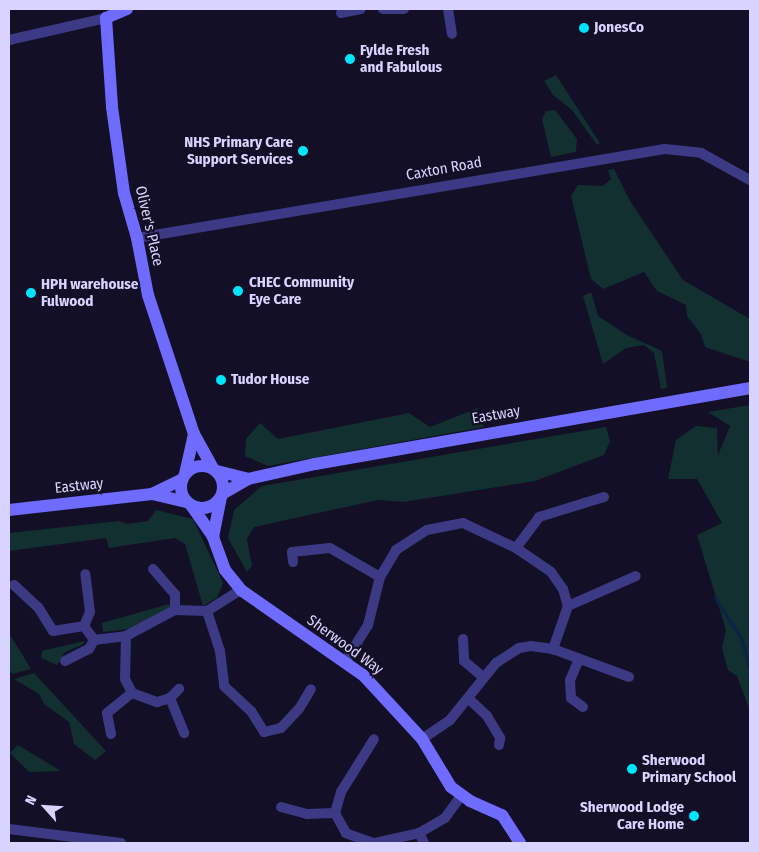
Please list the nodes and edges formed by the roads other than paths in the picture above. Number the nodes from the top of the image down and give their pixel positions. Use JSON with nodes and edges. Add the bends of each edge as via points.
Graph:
{"nodes":[{"id":1,"x":127,"y":9,"type":"edge"},
{"id":2,"x":361,"y":9,"type":"edge"},
{"id":3,"x":383,"y":9,"type":"edge"},
{"id":4,"x":404,"y":9,"type":"edge"},
{"id":5,"x":448,"y":9,"type":"edge"},
{"id":6,"x":341,"y":13,"type":"dead end"},
{"id":7,"x":106,"y":18,"type":"junction"},
{"id":8,"x":452,"y":34,"type":"dead end"},
{"id":9,"x":9,"y":40,"type":"edge"},
{"id":10,"x":750,"y":180,"type":"edge"},
{"id":11,"x":137,"y":238,"type":"junction"},
{"id":12,"x":750,"y":388,"type":"edge"},
{"id":13,"x":194,"y":434,"type":"junction"},
{"id":14,"x":215,"y":470,"type":"junction"},
{"id":15,"x":184,"y":477,"type":"junction"},
{"id":16,"x":248,"y":479,"type":"junction"},
{"id":17,"x":152,"y":494,"type":"junction"},
{"id":18,"x":222,"y":495,"type":"junction"},
{"id":19,"x":604,"y":497,"type":"dead end"},
{"id":20,"x":189,"y":503,"type":"junction"},
{"id":21,"x":9,"y":510,"type":"edge"},
{"id":22,"x":213,"y":537,"type":"junction"},
{"id":23,"x":516,"y":548,"type":"junction"},
{"id":24,"x":293,"y":562,"type":"dead end"},
{"id":25,"x":152,"y":569,"type":"dead end"},
{"id":26,"x":85,"y":574,"type":"dead end"},
{"id":27,"x":636,"y":576,"type":"dead end"},
{"id":28,"x":380,"y":577,"type":"junction"},
{"id":29,"x":14,"y":585,"type":"dead end"},
{"id":30,"x":241,"y":590,"type":"junction"},
{"id":31,"x":568,"y":606,"type":"junction"},
{"id":32,"x":175,"y":610,"type":"junction"},
{"id":33,"x":207,"y":611,"type":"junction"},
{"id":34,"x":84,"y":626,"type":"junction"},
{"id":35,"x":126,"y":636,"type":"junction"},
{"id":36,"x":463,"y":639,"type":"dead end"},
{"id":37,"x":94,"y":640,"type":"junction"},
{"id":38,"x":553,"y":649,"type":"junction"},
{"id":39,"x":579,"y":659,"type":"junction"},
{"id":40,"x":65,"y":661,"type":"dead end"},
{"id":41,"x":345,"y":662,"type":"junction"},
{"id":42,"x":483,"y":677,"type":"junction"},
{"id":43,"x":629,"y":677,"type":"dead end"},
{"id":44,"x":179,"y":689,"type":"dead end"},
{"id":45,"x":311,"y":689,"type":"dead end"},
{"id":46,"x":132,"y":693,"type":"junction"},
{"id":47,"x":170,"y":698,"type":"junction"},
{"id":48,"x":470,"y":699,"type":"junction"},
{"id":49,"x":583,"y":707,"type":"dead end"},
{"id":50,"x":184,"y":732,"type":"dead end"},
{"id":51,"x":111,"y":734,"type":"dead end"},
{"id":52,"x":374,"y":739,"type":"dead end"},
{"id":53,"x":422,"y":739,"type":"junction"},
{"id":54,"x":499,"y":746,"type":"dead end"},
{"id":55,"x":460,"y":796,"type":"junction"},
{"id":56,"x":280,"y":807,"type":"dead end"},
{"id":57,"x":335,"y":813,"type":"junction"},
{"id":58,"x":9,"y":829,"type":"edge"},
{"id":59,"x":419,"y":833,"type":"junction"},
{"id":60,"x":121,"y":843,"type":"edge"},
{"id":61,"x":374,"y":843,"type":"edge"},
{"id":62,"x":424,"y":843,"type":"edge"},
{"id":63,"x":520,"y":843,"type":"edge"}],
"edges":[{"from":1,"to":7,"type":"street"},
{"from":2,"to":6,"type":"street"},
{"from":3,"to":4,"type":"street"},
{"from":5,"to":8,"type":"street"},
{"from":7,"to":9,"type":"street"},
{"from":7,"to":11,"type":"street","name":"Oliver's Place","via":[[117,149],[124,194]]},
{"from":10,"to":11,"type":"street","name":"Caxton Road","via":[[701,153],[665,148]]},
{"from":11,"to":13,"type":"street","name":"Oliver's Place","via":[[148,295]]},
{"from":12,"to":16,"type":"street","name":"Eastway","via":[[503,430]]},
{"from":13,"to":14,"type":"street","name":"Oliver's Place"},
{"from":13,"to":15,"type":"street"},
{"from":14,"to":15,"type":"street","via":[[201,466]]},
{"from":14,"to":16,"type":"street","name":"Eastway"},
{"from":14,"to":18,"type":"street","via":[[223,481]]},
{"from":15,"to":17,"type":"street","name":"Eastway"},
{"from":15,"to":20,"type":"street","via":[[181,491]]},
{"from":16,"to":18,"type":"street","name":"Eastway"},
{"from":17,"to":20,"type":"street","name":"Eastway"},
{"from":17,"to":21,"type":"street","name":"Eastway"},
{"from":18,"to":20,"type":"street","via":[[204,508]]},
{"from":18,"to":22,"type":"street"},
{"from":19,"to":23,"type":"street","via":[[539,517]]},
{"from":20,"to":22,"type":"street","name":"Sherwood Way"},
{"from":22,"to":30,"type":"street","name":"Sherwood Way","via":[[225,570]]},
{"from":23,"to":28,"type":"street","via":[[463,523],[427,530],[396,550]]},
{"from":23,"to":31,"type":"street","via":[[551,572],[563,589]]},
{"from":24,"to":28,"type":"street","via":[[292,552],[330,548]]},
{"from":25,"to":32,"type":"street","via":[[175,594]]},
{"from":26,"to":34,"type":"street","via":[[90,612]]},
{"from":27,"to":31,"type":"street"},
{"from":28,"to":41,"type":"street","via":[[368,625]]},
{"from":29,"to":34,"type":"street","via":[[38,607],[53,631]]},
{"from":30,"to":33,"type":"street"},
{"from":30,"to":41,"type":"street","name":"Sherwood Way"},
{"from":31,"to":38,"type":"street"},
{"from":32,"to":33,"type":"street"},
{"from":32,"to":35,"type":"street"},
{"from":33,"to":45,"type":"street","via":[[220,651],[224,686],[250,711],[264,732],[281,728],[299,709]]},
{"from":34,"to":37,"type":"street"},
{"from":35,"to":37,"type":"street"},
{"from":35,"to":46,"type":"street","via":[[125,679]]},
{"from":36,"to":42,"type":"street","via":[[464,661]]},
{"from":37,"to":40,"type":"street","via":[[89,649]]},
{"from":38,"to":39,"type":"street"},
{"from":38,"to":42,"type":"street","via":[[520,648],[508,653]]},
{"from":39,"to":43,"type":"street"},
{"from":39,"to":49,"type":"street","via":[[570,680],[571,698]]},
{"from":41,"to":53,"type":"street","name":"Sherwood Way","via":[[388,698]]},
{"from":42,"to":48,"type":"street"},
{"from":44,"to":47,"type":"street"},
{"from":46,"to":47,"type":"street","via":[[157,702]]},
{"from":46,"to":51,"type":"street","via":[[107,712]]},
{"from":47,"to":50,"type":"street"},
{"from":48,"to":53,"type":"street","via":[[450,720]]},
{"from":48,"to":54,"type":"street","via":[[487,716],[500,738]]},
{"from":52,"to":57,"type":"street","via":[[341,792]]},
{"from":53,"to":55,"type":"street","name":"Sherwood Way"},
{"from":55,"to":59,"type":"street","via":[[445,818]]},
{"from":55,"to":63,"type":"street","name":"Sherwood Way","via":[[502,815]]},
{"from":56,"to":57,"type":"street","via":[[306,814]]},
{"from":57,"to":61,"type":"street","via":[[346,833]]},
{"from":58,"to":60,"type":"street"},
{"from":59,"to":61,"type":"street"},
{"from":59,"to":62,"type":"street"}]}
